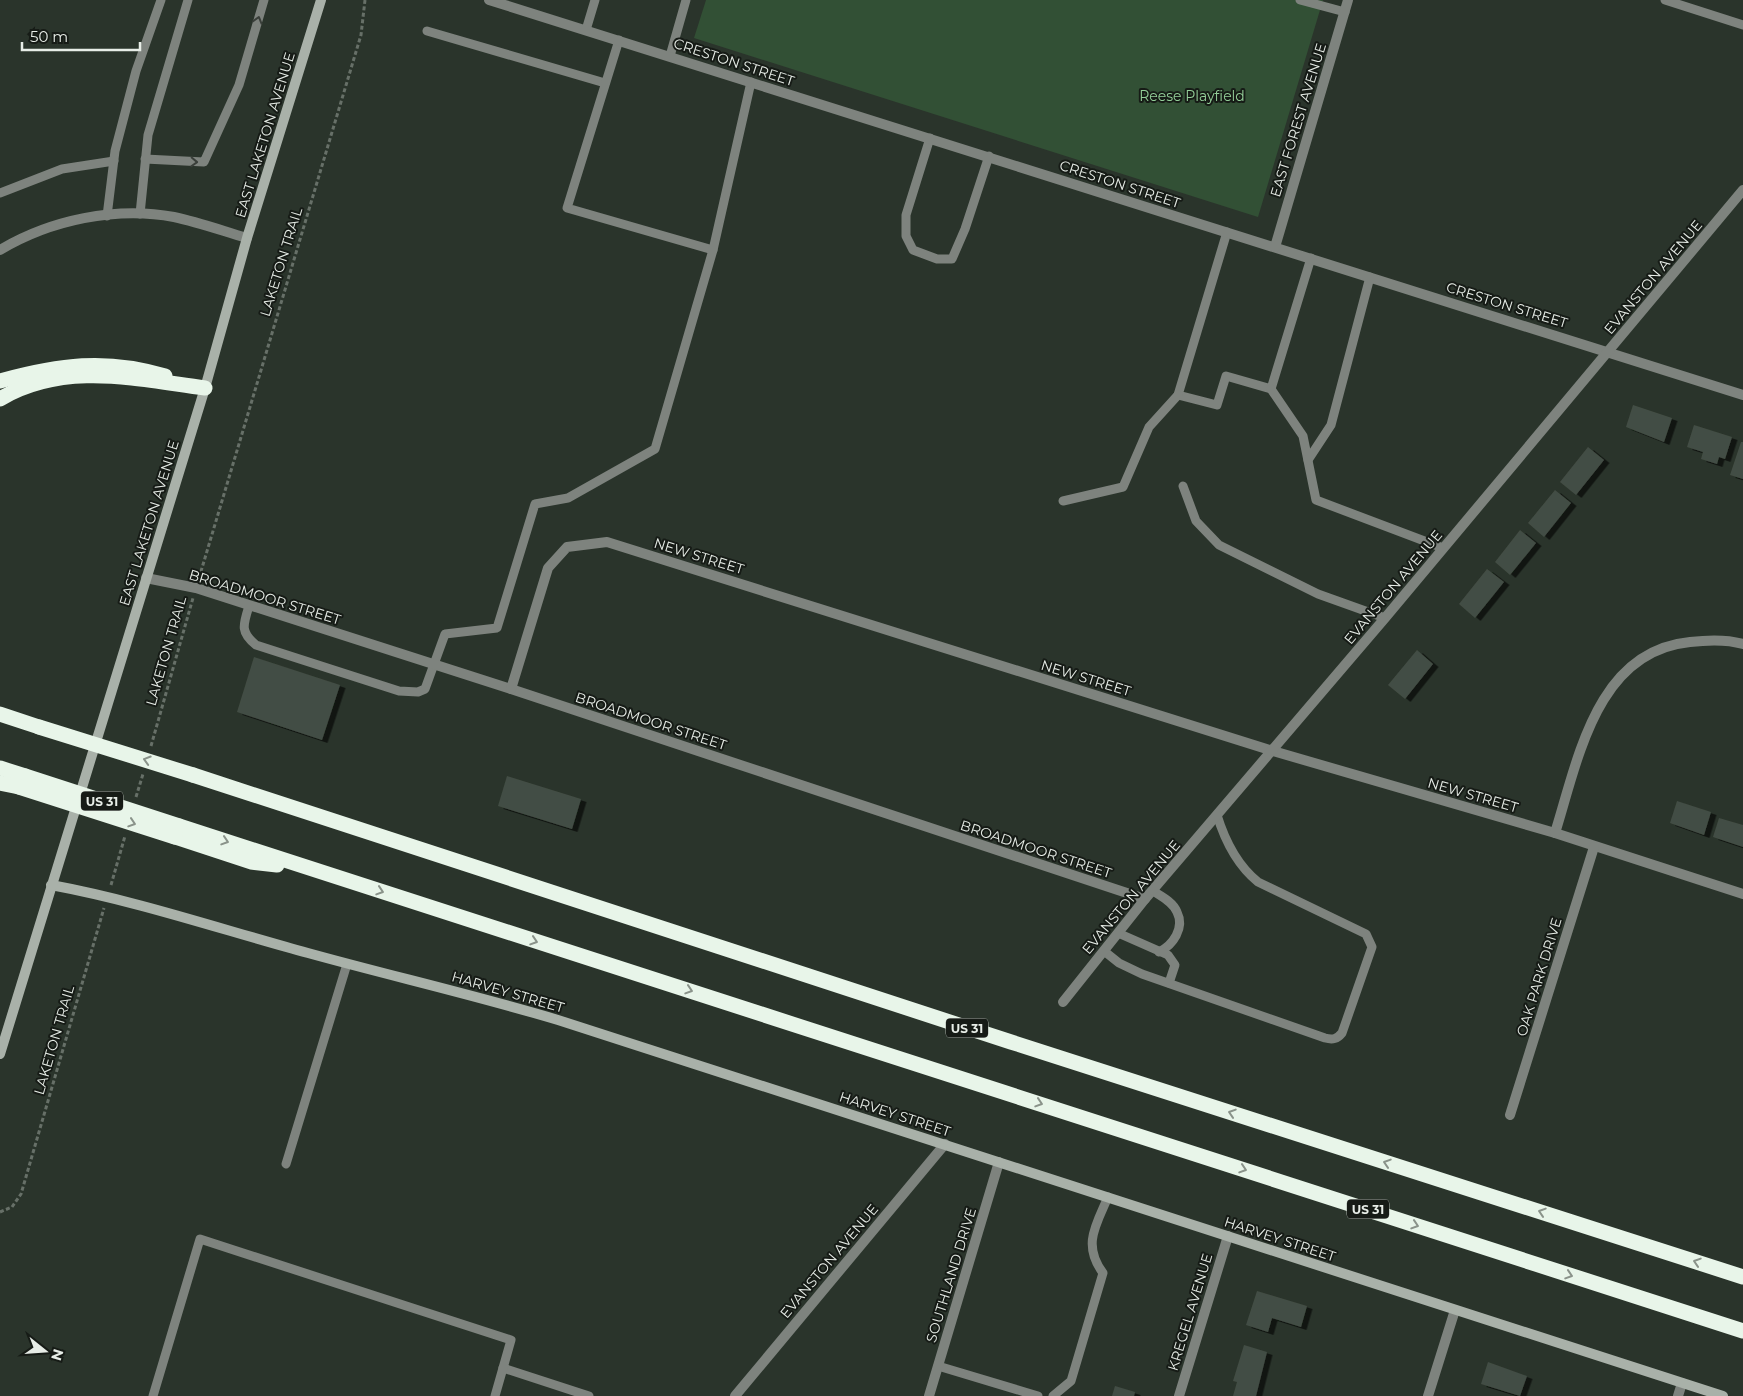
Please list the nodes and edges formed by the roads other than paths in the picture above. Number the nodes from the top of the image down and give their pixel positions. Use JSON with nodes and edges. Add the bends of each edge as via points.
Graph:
{"nodes":[{"id":1,"x":161,"y":0,"type":"edge"},
{"id":2,"x":188,"y":0,"type":"edge"},
{"id":3,"x":264,"y":0,"type":"edge"},
{"id":4,"x":321,"y":0,"type":"edge"},
{"id":5,"x":489,"y":0,"type":"edge"},
{"id":6,"x":596,"y":0,"type":"edge"},
{"id":7,"x":686,"y":0,"type":"edge"},
{"id":8,"x":1300,"y":0,"type":"edge"},
{"id":9,"x":1348,"y":0,"type":"edge"},
{"id":10,"x":1665,"y":0,"type":"edge"},
{"id":11,"x":500,"y":2,"type":"edge"},
{"id":12,"x":1345,"y":12,"type":"junction"},
{"id":13,"x":1743,"y":25,"type":"edge"},
{"id":14,"x":586,"y":30,"type":"junction"},
{"id":15,"x":427,"y":31,"type":"dead end"},
{"id":16,"x":619,"y":40,"type":"junction"},
{"id":17,"x":670,"y":56,"type":"junction"},
{"id":18,"x":751,"y":82,"type":"junction"},
{"id":19,"x":606,"y":83,"type":"junction"},
{"id":20,"x":930,"y":138,"type":"junction"},
{"id":21,"x":989,"y":156,"type":"junction"},
{"id":22,"x":145,"y":159,"type":"junction"},
{"id":23,"x":114,"y":161,"type":"junction"},
{"id":24,"x":1743,"y":190,"type":"edge"},
{"id":25,"x":0,"y":192,"type":"edge"},
{"id":26,"x":140,"y":214,"type":"junction"},
{"id":27,"x":107,"y":216,"type":"junction"},
{"id":28,"x":1227,"y":232,"type":"junction"},
{"id":29,"x":247,"y":238,"type":"junction"},
{"id":30,"x":1275,"y":247,"type":"junction"},
{"id":31,"x":0,"y":250,"type":"edge"},
{"id":32,"x":713,"y":250,"type":"junction"},
{"id":33,"x":1311,"y":258,"type":"junction"},
{"id":34,"x":1370,"y":277,"type":"junction"},
{"id":35,"x":1609,"y":352,"type":"junction"},
{"id":36,"x":0,"y":381,"type":"edge"},
{"id":37,"x":205,"y":388,"type":"junction"},
{"id":38,"x":1271,"y":389,"type":"junction"},
{"id":39,"x":1178,"y":395,"type":"junction"},
{"id":40,"x":1743,"y":395,"type":"edge"},
{"id":41,"x":0,"y":399,"type":"edge"},
{"id":42,"x":1308,"y":460,"type":"junction"},
{"id":43,"x":1183,"y":486,"type":"dead end"},
{"id":44,"x":1064,"y":501,"type":"dead end"},
{"id":45,"x":1444,"y":548,"type":"junction"},
{"id":46,"x":146,"y":578,"type":"junction"},
{"id":47,"x":249,"y":606,"type":"junction"},
{"id":48,"x":1385,"y":618,"type":"junction"},
{"id":49,"x":1743,"y":644,"type":"edge"},
{"id":50,"x":434,"y":664,"type":"junction"},
{"id":51,"x":511,"y":689,"type":"junction"},
{"id":52,"x":0,"y":702,"type":"edge"},
{"id":53,"x":0,"y":714,"type":"edge"},
{"id":54,"x":36,"y":726,"type":"junction"},
{"id":55,"x":1273,"y":751,"type":"junction"},
{"id":56,"x":0,"y":768,"type":"edge"},
{"id":57,"x":22,"y":782,"type":"junction"},
{"id":58,"x":0,"y":783,"type":"edge"},
{"id":59,"x":1217,"y":815,"type":"junction"},
{"id":60,"x":1555,"y":833,"type":"junction"},
{"id":61,"x":1594,"y":847,"type":"junction"},
{"id":62,"x":51,"y":885,"type":"junction"},
{"id":63,"x":1153,"y":891,"type":"junction"},
{"id":64,"x":1743,"y":894,"type":"edge"},
{"id":65,"x":1145,"y":899,"type":"junction"},
{"id":66,"x":1118,"y":933,"type":"junction"},
{"id":67,"x":1104,"y":951,"type":"junction"},
{"id":68,"x":1159,"y":952,"type":"junction"},
{"id":69,"x":347,"y":964,"type":"junction"},
{"id":70,"x":1169,"y":983,"type":"junction"},
{"id":71,"x":1062,"y":1002,"type":"dead end"},
{"id":72,"x":0,"y":1054,"type":"edge"},
{"id":73,"x":1510,"y":1115,"type":"dead end"},
{"id":74,"x":945,"y":1144,"type":"junction"},
{"id":75,"x":999,"y":1162,"type":"junction"},
{"id":76,"x":286,"y":1164,"type":"dead end"},
{"id":77,"x":1108,"y":1197,"type":"junction"},
{"id":78,"x":1228,"y":1236,"type":"junction"},
{"id":79,"x":1743,"y":1277,"type":"edge"},
{"id":80,"x":1455,"y":1310,"type":"junction"},
{"id":81,"x":1743,"y":1331,"type":"edge"},
{"id":82,"x":938,"y":1366,"type":"junction"},
{"id":83,"x":504,"y":1368,"type":"junction"},
{"id":84,"x":1682,"y":1383,"type":"junction"},
{"id":85,"x":153,"y":1396,"type":"edge"},
{"id":86,"x":495,"y":1396,"type":"edge"},
{"id":87,"x":590,"y":1396,"type":"edge"},
{"id":88,"x":734,"y":1396,"type":"edge"},
{"id":89,"x":929,"y":1396,"type":"edge"},
{"id":90,"x":1038,"y":1396,"type":"edge"},
{"id":91,"x":1053,"y":1396,"type":"edge"},
{"id":92,"x":1179,"y":1396,"type":"edge"},
{"id":93,"x":1428,"y":1396,"type":"edge"},
{"id":94,"x":1678,"y":1396,"type":"edge"},
{"id":95,"x":1723,"y":1396,"type":"edge"}],
"edges":[{"from":1,"to":23,"type":"lane","via":[[136,71]]},
{"from":2,"to":22,"type":"lane","via":[[148,135]]},
{"from":22,"to":3,"type":"lane","one_way":true,"via":[[204,162],[239,85]]},
{"from":4,"to":29,"type":"street","name":"EAST LAKETON AVENUE"},
{"from":5,"to":11,"type":"street","name":"CRESTON STREET"},
{"from":6,"to":14,"type":"lane"},
{"from":7,"to":17,"type":"lane"},
{"from":8,"to":12,"type":"lane"},
{"from":9,"to":12,"type":"street","name":"EAST FOREST AVENUE"},
{"from":10,"to":13,"type":"lane"},
{"from":11,"to":14,"type":"street","name":"CRESTON STREET"},
{"from":12,"to":30,"type":"street","name":"EAST FOREST AVENUE"},
{"from":14,"to":16,"type":"street","name":"CRESTON STREET"},
{"from":15,"to":19,"type":"lane"},
{"from":16,"to":17,"type":"street","name":"CRESTON STREET"},
{"from":16,"to":19,"type":"lane"},
{"from":17,"to":18,"type":"street","name":"CRESTON STREET"},
{"from":18,"to":20,"type":"street","name":"CRESTON STREET"},
{"from":18,"to":32,"type":"lane"},
{"from":19,"to":32,"type":"lane","via":[[567,208]]},
{"from":20,"to":21,"type":"street","name":"CRESTON STREET"},
{"from":20,"to":21,"type":"lane","via":[[906,215],[906,236],[913,250],[937,259],[952,258]]},
{"from":21,"to":28,"type":"street","name":"CRESTON STREET"},
{"from":22,"to":26,"type":"lane"},
{"from":23,"to":25,"type":"lane","via":[[62,169]]},
{"from":23,"to":27,"type":"lane"},
{"from":24,"to":35,"type":"street","name":"EVANSTON AVENUE"},
{"from":26,"to":27,"type":"street"},
{"from":26,"to":29,"type":"street","via":[[174,217]]},
{"from":27,"to":31,"type":"street","via":[[67,222],[36,232]]},
{"from":28,"to":30,"type":"street","name":"CRESTON STREET"},
{"from":28,"to":39,"type":"lane"},
{"from":29,"to":37,"type":"street","name":"EAST LAKETON AVENUE"},
{"from":30,"to":33,"type":"street","name":"CRESTON STREET"},
{"from":32,"to":50,"type":"lane","via":[[655,449],[568,498],[535,504],[497,628],[445,634]]},
{"from":33,"to":34,"type":"street","name":"CRESTON STREET"},
{"from":33,"to":38,"type":"lane"},
{"from":34,"to":35,"type":"street","name":"CRESTON STREET"},
{"from":34,"to":42,"type":"lane","via":[[1331,425]]},
{"from":35,"to":40,"type":"street","name":"CRESTON STREET"},
{"from":35,"to":45,"type":"street","name":"EVANSTON AVENUE"},
{"from":36,"to":37,"type":"highway","via":[[37,371],[102,364],[138,367]]},
{"from":37,"to":41,"type":"highway","via":[[107,375],[70,376],[35,382]]},
{"from":37,"to":46,"type":"street","name":"EAST LAKETON AVENUE"},
{"from":38,"to":39,"type":"lane","via":[[1226,376],[1217,406]]},
{"from":38,"to":42,"type":"lane","via":[[1303,436]]},
{"from":39,"to":44,"type":"lane","via":[[1149,427],[1122,487]]},
{"from":42,"to":45,"type":"lane","via":[[1316,500]]},
{"from":43,"to":48,"type":"lane","via":[[1196,520],[1219,545],[1318,594]]},
{"from":45,"to":48,"type":"street","name":"EVANSTON AVENUE"},
{"from":46,"to":47,"type":"street","name":"BROADMOOR STREET","via":[[196,588]]},
{"from":46,"to":62,"type":"street","name":"EAST LAKETON AVENUE"},
{"from":47,"to":50,"type":"street","name":"BROADMOOR STREET"},
{"from":47,"to":50,"type":"lane","via":[[244,627],[246,637],[256,645],[398,691],[425,689]]},
{"from":48,"to":55,"type":"street","name":"EVANSTON AVENUE"},
{"from":49,"to":60,"type":"street","via":[[1709,640],[1680,643],[1638,660],[1618,678],[1602,700],[1590,726]]},
{"from":50,"to":51,"type":"street","name":"BROADMOOR STREET"},
{"from":51,"to":55,"type":"street","name":"NEW STREET","via":[[548,568],[568,547],[607,542]]},
{"from":51,"to":65,"type":"street","name":"BROADMOOR STREET"},
{"from":52,"to":54,"type":"highway"},
{"from":53,"to":54,"type":"highway","number":"US 31"},
{"from":79,"to":54,"type":"highway","number":"US 31","one_way":true,"bridge":true},
{"from":55,"to":59,"type":"street","name":"EVANSTON AVENUE"},
{"from":55,"to":60,"type":"street","name":"NEW STREET"},
{"from":56,"to":57,"type":"highway","number":"US 31"},
{"from":57,"to":58,"type":"highway"},
{"from":57,"to":81,"type":"highway","number":"US 31","one_way":true,"bridge":true,"via":[[312,869]]},
{"from":59,"to":63,"type":"street","name":"EVANSTON AVENUE"},
{"from":59,"to":70,"type":"lane","via":[[1228,844],[1248,874],[1258,882],[1366,934],[1372,947],[1342,1033],[1331,1040]]},
{"from":60,"to":61,"type":"street","name":"NEW STREET"},
{"from":61,"to":64,"type":"street","name":"NEW STREET"},
{"from":61,"to":73,"type":"street","name":"OAK PARK DRIVE"},
{"from":62,"to":69,"type":"street","name":"HARVEY STREET","via":[[108,896]]},
{"from":62,"to":72,"type":"street","name":"EAST LAKETON AVENUE"},
{"from":63,"to":65,"type":"street","name":"EVANSTON AVENUE"},
{"from":63,"to":68,"type":"lane","via":[[1174,907],[1179,920],[1175,939]]},
{"from":65,"to":66,"type":"street","name":"EVANSTON AVENUE"},
{"from":66,"to":67,"type":"street","name":"EVANSTON AVENUE"},
{"from":66,"to":68,"type":"lane"},
{"from":67,"to":70,"type":"lane","via":[[1125,966]]},
{"from":67,"to":71,"type":"street","name":"EVANSTON AVENUE"},
{"from":68,"to":70,"type":"lane","via":[[1168,955],[1175,965]]},
{"from":69,"to":74,"type":"street","name":"HARVEY STREET","via":[[496,1001]]},
{"from":69,"to":76,"type":"lane"},
{"from":74,"to":75,"type":"street","name":"HARVEY STREET"},
{"from":74,"to":88,"type":"street","name":"EVANSTON AVENUE"},
{"from":75,"to":77,"type":"street","name":"HARVEY STREET"},
{"from":75,"to":82,"type":"street","name":"SOUTHLAND DRIVE"},
{"from":77,"to":78,"type":"street","name":"HARVEY STREET"},
{"from":77,"to":91,"type":"lane","via":[[1091,1238],[1096,1260],[1104,1273],[1071,1381]]},
{"from":78,"to":80,"type":"street","name":"HARVEY STREET"},
{"from":78,"to":92,"type":"street","name":"KREGEL AVENUE"},
{"from":80,"to":84,"type":"street","name":"HARVEY STREET"},
{"from":80,"to":93,"type":"street"},
{"from":82,"to":89,"type":"street","name":"SOUTHLAND DRIVE"},
{"from":82,"to":90,"type":"lane"},
{"from":83,"to":85,"type":"lane","via":[[511,1340],[200,1238]]},
{"from":83,"to":86,"type":"lane"},
{"from":83,"to":87,"type":"lane"},
{"from":84,"to":94,"type":"street"},
{"from":84,"to":95,"type":"street","name":"HARVEY STREET"}]}
